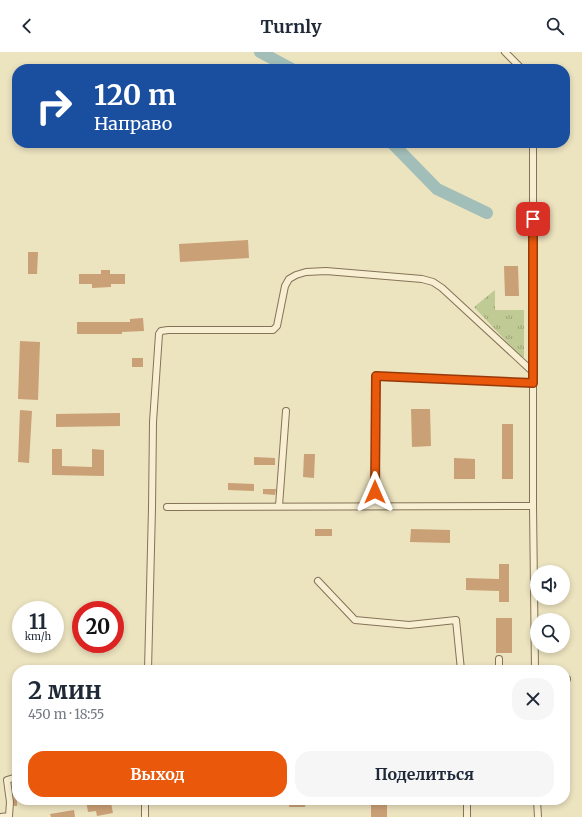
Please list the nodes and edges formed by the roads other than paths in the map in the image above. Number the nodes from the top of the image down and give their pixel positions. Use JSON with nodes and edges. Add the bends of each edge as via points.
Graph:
{"nodes":[{"id":1,"x":505,"y":52,"type":"edge"},
{"id":2,"x":517,"y":64,"type":"edge"},
{"id":3,"x":532,"y":148,"type":"edge"},
{"id":4,"x":533,"y":372,"type":"junction"},
{"id":5,"x":533,"y":383,"type":"junction"},
{"id":6,"x":286,"y":411,"type":"dead end"},
{"id":7,"x":279,"y":506,"type":"junction"},
{"id":8,"x":375,"y":506,"type":"junction"},
{"id":9,"x":533,"y":506,"type":"junction"},
{"id":10,"x":167,"y":507,"type":"dead end"},
{"id":11,"x":318,"y":581,"type":"dead end"},
{"id":12,"x":499,"y":659,"type":"dead end"},
{"id":13,"x":148,"y":665,"type":"edge"},
{"id":14,"x":460,"y":665,"type":"edge"},
{"id":15,"x":499,"y":665,"type":"edge"},
{"id":16,"x":535,"y":665,"type":"edge"},
{"id":17,"x":3,"y":780,"type":"edge"},
{"id":18,"x":145,"y":805,"type":"edge"},
{"id":19,"x":467,"y":805,"type":"edge"},
{"id":20,"x":537,"y":805,"type":"edge"},
{"id":21,"x":1,"y":817,"type":"edge"},
{"id":22,"x":145,"y":817,"type":"edge"},
{"id":23,"x":467,"y":817,"type":"edge"},
{"id":24,"x":538,"y":817,"type":"edge"}],
"edges":[{"from":1,"to":2,"type":"street"},
{"from":3,"to":4,"type":"street"},
{"from":4,"to":5,"type":"street"},
{"from":4,"to":13,"type":"street","via":[[442,288],[433,282],[410,278],[326,271],[306,272],[289,279],[285,286],[277,326],[273,330],[161,331],[153,422]]},
{"from":5,"to":8,"type":"street","via":[[376,376]]},
{"from":5,"to":9,"type":"street"},
{"from":6,"to":7,"type":"street"},
{"from":7,"to":8,"type":"street"},
{"from":7,"to":10,"type":"street"},
{"from":8,"to":9,"type":"street"},
{"from":9,"to":16,"type":"street"},
{"from":11,"to":14,"type":"street","via":[[355,620],[409,625],[456,620]]},
{"from":12,"to":15,"type":"street"},
{"from":17,"to":21,"type":"street","via":[[10,802],[9,816]]},
{"from":18,"to":22,"type":"street"},
{"from":19,"to":23,"type":"street"},
{"from":20,"to":24,"type":"street"}]}
